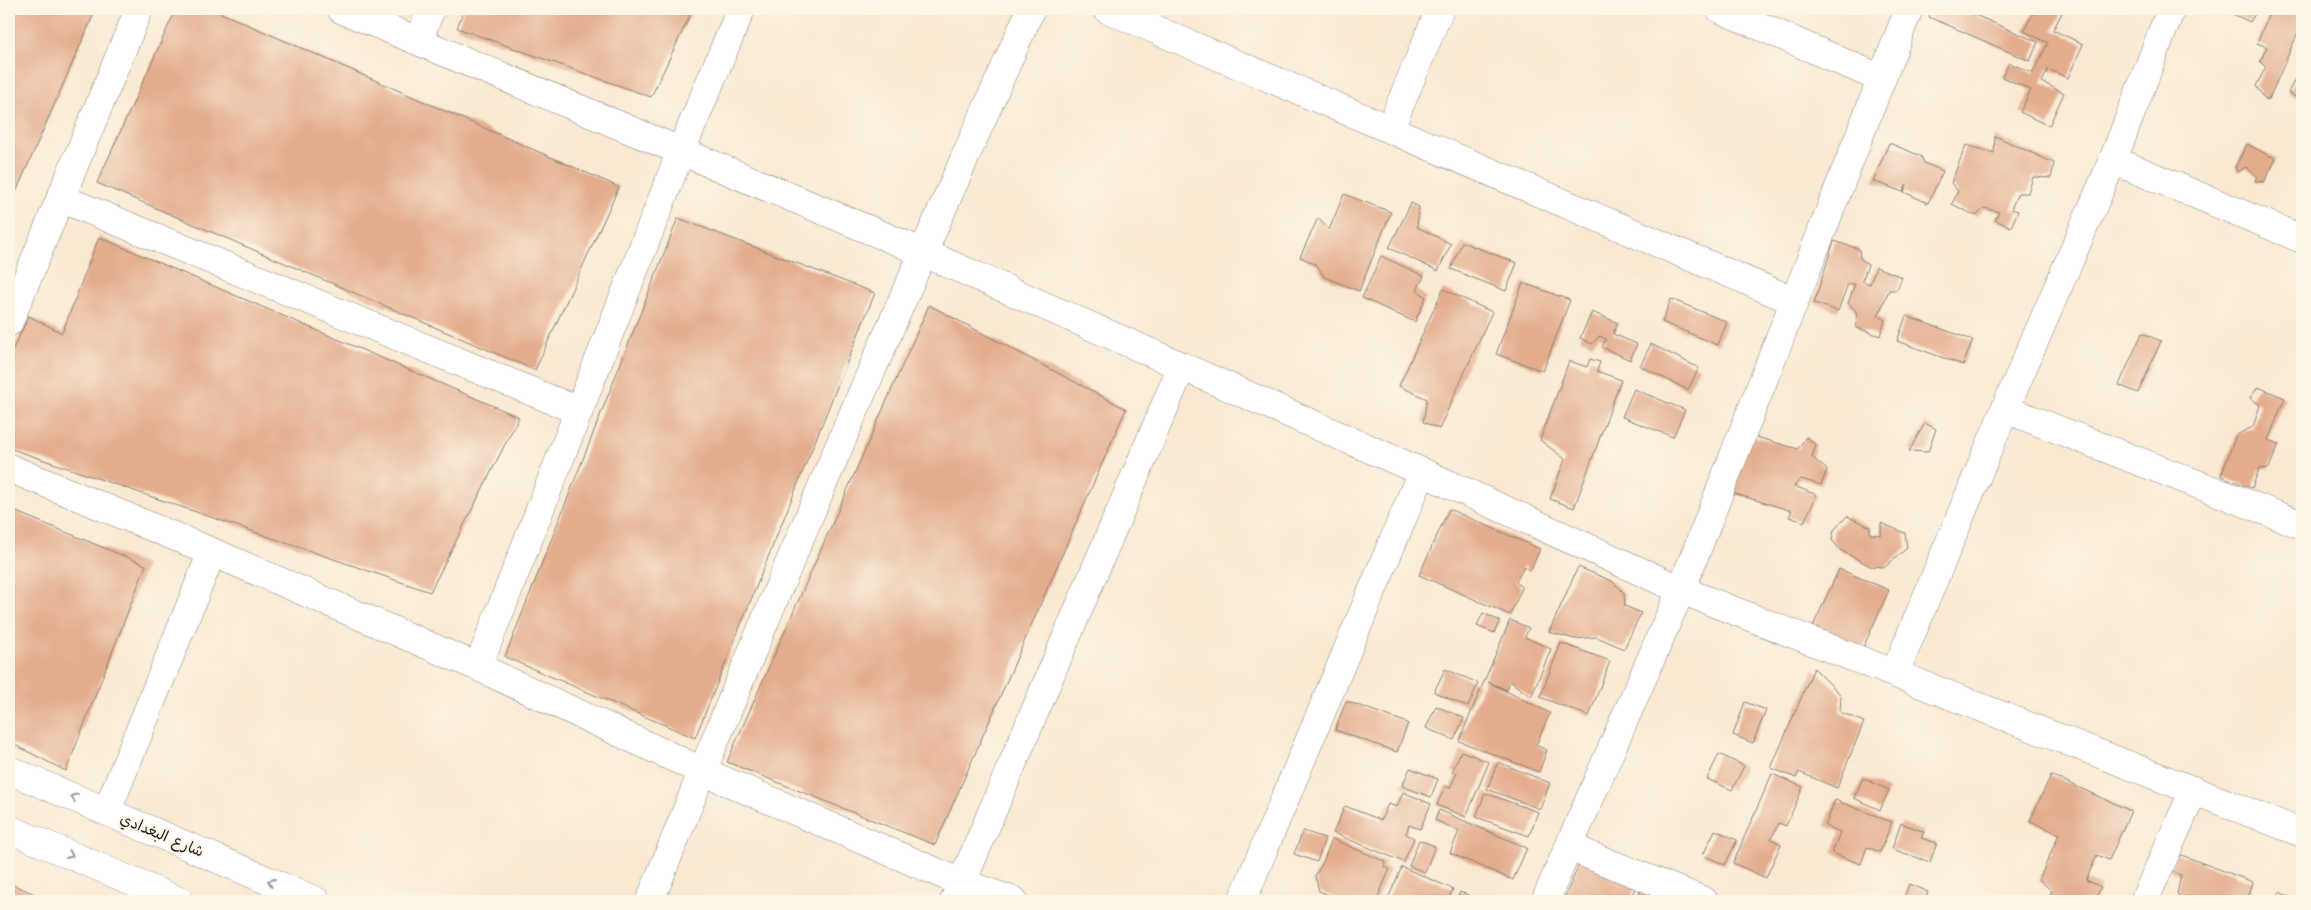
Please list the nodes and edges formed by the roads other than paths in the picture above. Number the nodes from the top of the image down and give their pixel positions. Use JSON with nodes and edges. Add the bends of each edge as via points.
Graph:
{"nodes":[{"id":1,"x":140,"y":9,"type":"edge"},
{"id":2,"x":341,"y":9,"type":"edge"},
{"id":3,"x":431,"y":9,"type":"edge"},
{"id":4,"x":741,"y":9,"type":"edge"},
{"id":5,"x":1031,"y":9,"type":"edge"},
{"id":6,"x":1107,"y":9,"type":"edge"},
{"id":7,"x":1440,"y":9,"type":"edge"},
{"id":8,"x":1720,"y":9,"type":"edge"},
{"id":9,"x":1909,"y":9,"type":"edge"},
{"id":10,"x":2171,"y":9,"type":"edge"},
{"id":11,"x":418,"y":41,"type":"junction"},
{"id":12,"x":1882,"y":79,"type":"junction"},
{"id":13,"x":1390,"y":129,"type":"junction"},
{"id":14,"x":681,"y":151,"type":"junction"},
{"id":15,"x":2113,"y":160,"type":"junction"},
{"id":16,"x":60,"y":198,"type":"junction"},
{"id":17,"x":2302,"y":239,"type":"edge"},
{"id":18,"x":922,"y":252,"type":"junction"},
{"id":19,"x":1794,"y":301,"type":"junction"},
{"id":20,"x":9,"y":322,"type":"edge"},
{"id":21,"x":1182,"y":366,"type":"junction"},
{"id":22,"x":2005,"y":409,"type":"junction"},
{"id":23,"x":578,"y":412,"type":"junction"},
{"id":24,"x":9,"y":468,"type":"edge"},
{"id":25,"x":1422,"y":472,"type":"junction"},
{"id":26,"x":2302,"y":525,"type":"edge"},
{"id":27,"x":212,"y":552,"type":"junction"},
{"id":28,"x":1681,"y":590,"type":"junction"},
{"id":29,"x":478,"y":667,"type":"junction"},
{"id":30,"x":1895,"y":673,"type":"junction"},
{"id":31,"x":9,"y":770,"type":"edge"},
{"id":32,"x":702,"y":771,"type":"junction"},
{"id":33,"x":2194,"y":790,"type":"junction"},
{"id":34,"x":107,"y":811,"type":"junction"},
{"id":35,"x":9,"y":829,"type":"edge"},
{"id":36,"x":2302,"y":833,"type":"edge"},
{"id":37,"x":1569,"y":847,"type":"junction"},
{"id":38,"x":958,"y":892,"type":"edge"},
{"id":39,"x":179,"y":901,"type":"edge"},
{"id":40,"x":316,"y":901,"type":"edge"},
{"id":41,"x":650,"y":901,"type":"edge"},
{"id":42,"x":1014,"y":901,"type":"edge"},
{"id":43,"x":1242,"y":901,"type":"edge"},
{"id":44,"x":1546,"y":901,"type":"edge"},
{"id":45,"x":1704,"y":901,"type":"edge"},
{"id":46,"x":2144,"y":901,"type":"edge"}],
"edges":[{"from":1,"to":16,"type":"street"},
{"from":2,"to":11,"type":"street"},
{"from":3,"to":11,"type":"street"},
{"from":4,"to":14,"type":"street"},
{"from":5,"to":18,"type":"street"},
{"from":6,"to":13,"type":"street"},
{"from":7,"to":13,"type":"street"},
{"from":8,"to":12,"type":"street"},
{"from":9,"to":12,"type":"street"},
{"from":10,"to":15,"type":"street"},
{"from":11,"to":14,"type":"street"},
{"from":12,"to":19,"type":"street"},
{"from":13,"to":19,"type":"street"},
{"from":14,"to":18,"type":"street"},
{"from":14,"to":23,"type":"street"},
{"from":15,"to":17,"type":"street"},
{"from":15,"to":22,"type":"street"},
{"from":16,"to":20,"type":"street"},
{"from":16,"to":23,"type":"street"},
{"from":18,"to":21,"type":"street"},
{"from":18,"to":32,"type":"street"},
{"from":19,"to":28,"type":"street"},
{"from":21,"to":25,"type":"street"},
{"from":21,"to":38,"type":"street"},
{"from":22,"to":26,"type":"street"},
{"from":22,"to":30,"type":"street"},
{"from":23,"to":29,"type":"street"},
{"from":24,"to":27,"type":"street"},
{"from":25,"to":28,"type":"street"},
{"from":25,"to":43,"type":"street"},
{"from":27,"to":29,"type":"street"},
{"from":27,"to":34,"type":"street"},
{"from":28,"to":30,"type":"street"},
{"from":28,"to":37,"type":"street"},
{"from":29,"to":32,"type":"street"},
{"from":30,"to":33,"type":"street"},
{"from":34,"to":31,"type":"street","name":"شارع البغدادي","one_way":true},
{"from":32,"to":38,"type":"street"},
{"from":32,"to":41,"type":"street"},
{"from":33,"to":36,"type":"street"},
{"from":33,"to":46,"type":"street"},
{"from":40,"to":34,"type":"street","name":"شارع البغدادي","one_way":true},
{"from":35,"to":39,"type":"street","one_way":true},
{"from":37,"to":44,"type":"street"},
{"from":37,"to":45,"type":"street"},
{"from":38,"to":42,"type":"street"}]}
